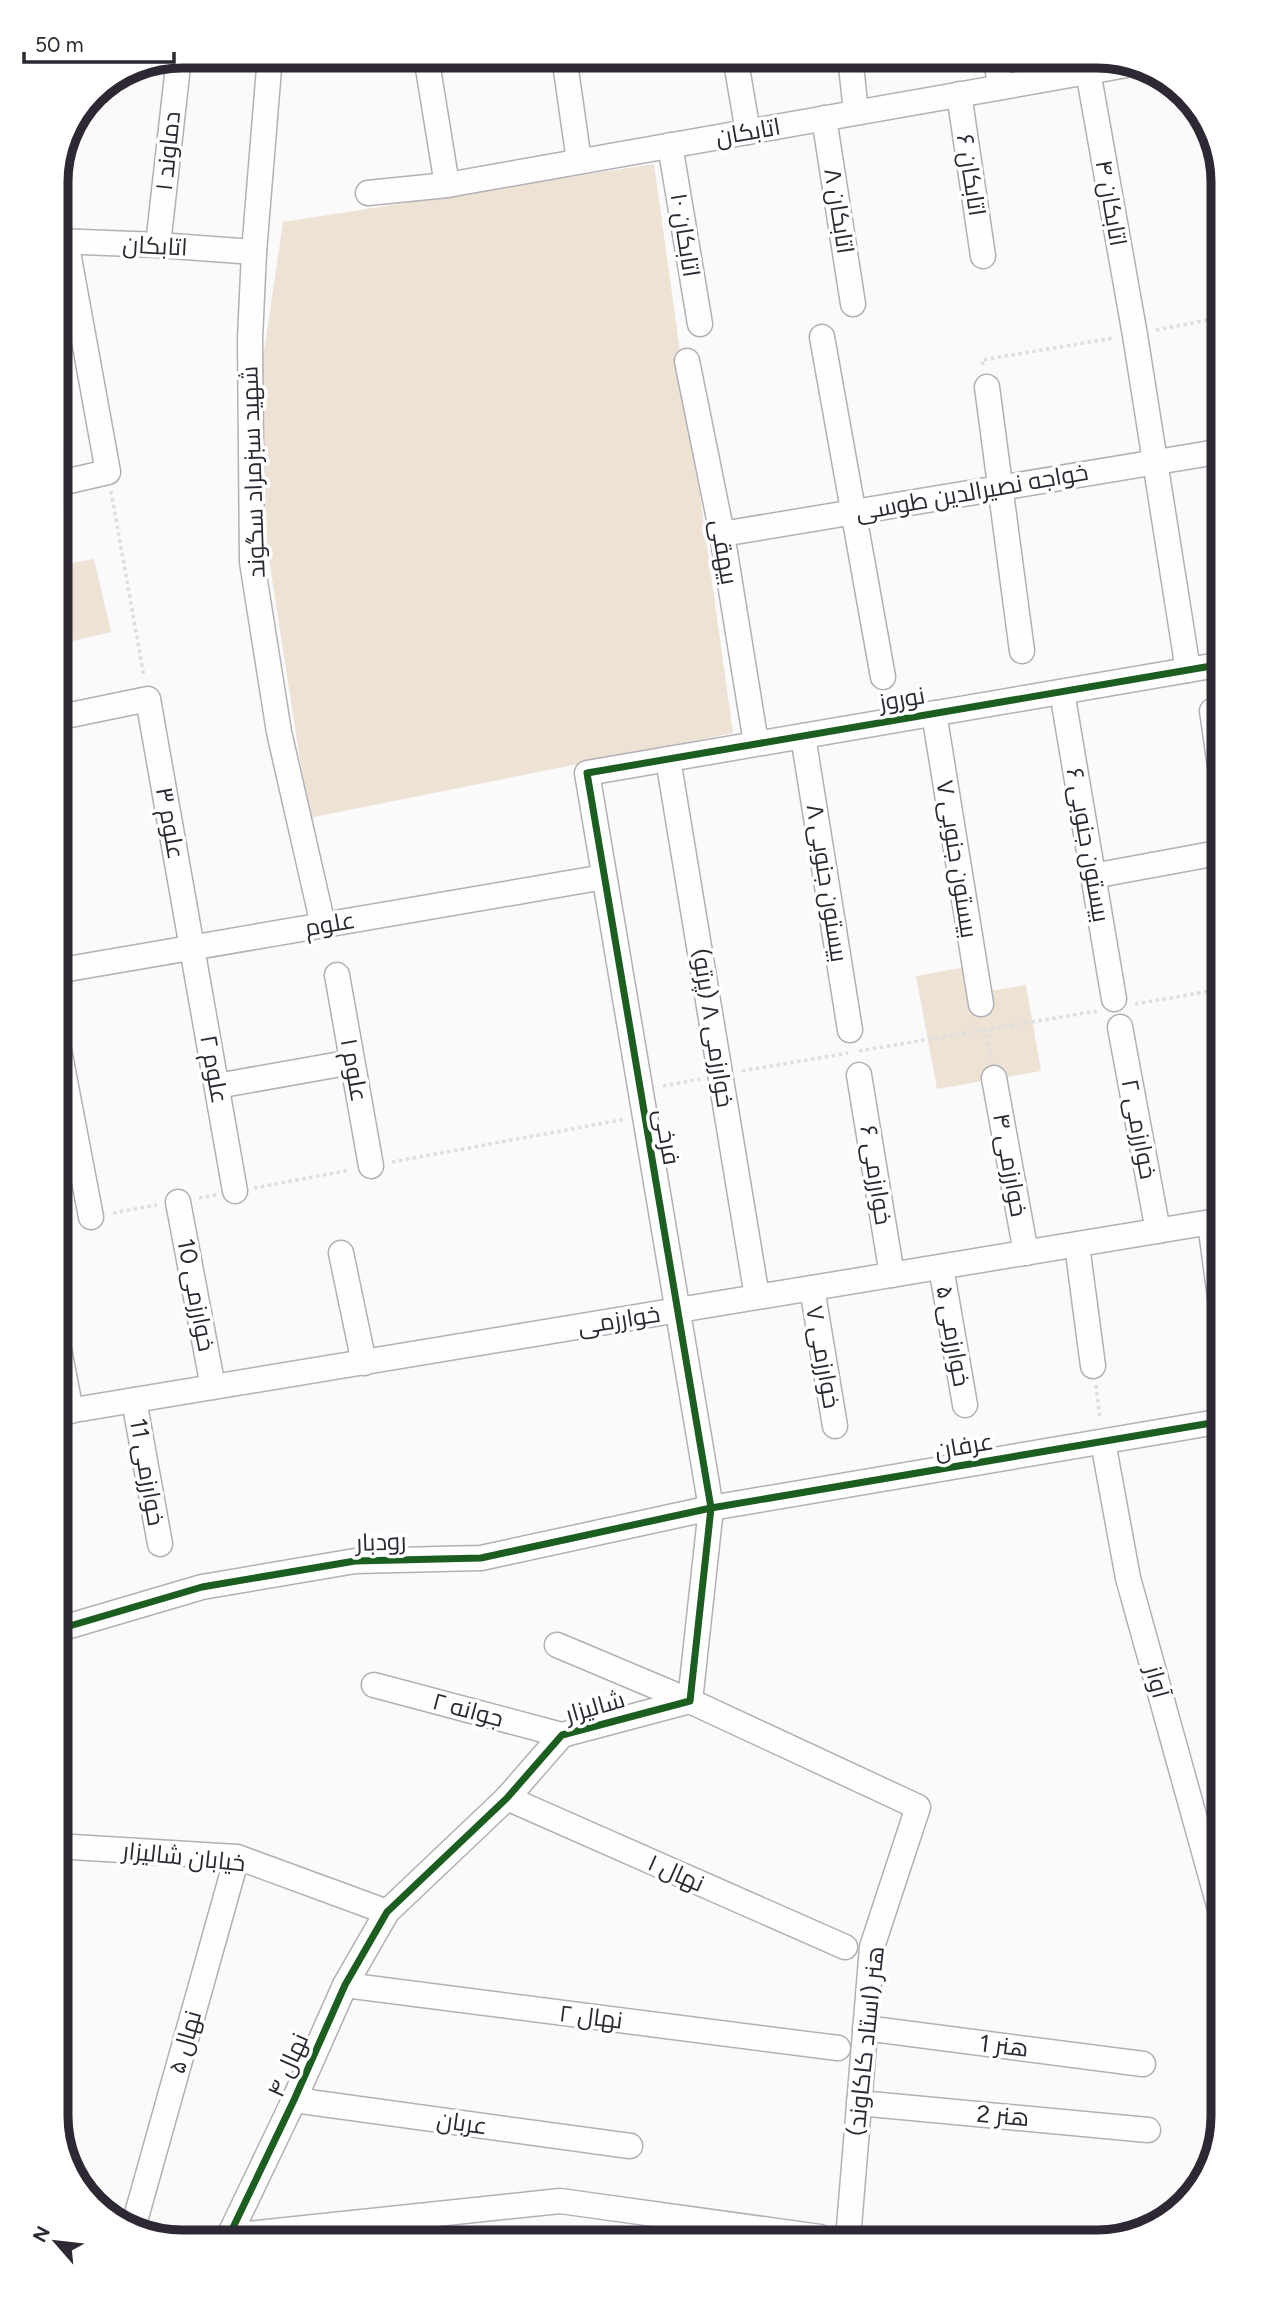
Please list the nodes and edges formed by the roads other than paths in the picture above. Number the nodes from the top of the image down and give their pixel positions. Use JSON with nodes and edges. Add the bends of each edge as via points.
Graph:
{"nodes":[{"id":1,"x":177,"y":68,"type":"edge"},
{"id":2,"x":269,"y":68,"type":"edge"},
{"id":3,"x":428,"y":68,"type":"edge"},
{"id":4,"x":566,"y":68,"type":"edge"},
{"id":5,"x":737,"y":68,"type":"edge"},
{"id":6,"x":851,"y":68,"type":"edge"},
{"id":7,"x":998,"y":68,"type":"edge"},
{"id":8,"x":1101,"y":68,"type":"edge"},
{"id":9,"x":1088,"y":71,"type":"junction"},
{"id":10,"x":1000,"y":87,"type":"junction"},
{"id":11,"x":959,"y":94,"type":"junction"},
{"id":12,"x":856,"y":113,"type":"junction"},
{"id":13,"x":824,"y":118,"type":"junction"},
{"id":14,"x":748,"y":132,"type":"junction"},
{"id":15,"x":670,"y":145,"type":"junction"},
{"id":16,"x":579,"y":161,"type":"junction"},
{"id":17,"x":447,"y":185,"type":"junction"},
{"id":18,"x":368,"y":193,"type":"dead end"},
{"id":19,"x":68,"y":241,"type":"edge"},
{"id":20,"x":158,"y":245,"type":"junction"},
{"id":21,"x":254,"y":252,"type":"junction"},
{"id":22,"x":984,"y":256,"type":"dead end"},
{"id":23,"x":68,"y":275,"type":"edge"},
{"id":24,"x":853,"y":304,"type":"dead end"},
{"id":25,"x":700,"y":324,"type":"dead end"},
{"id":26,"x":822,"y":337,"type":"dead end"},
{"id":27,"x":687,"y":361,"type":"dead end"},
{"id":28,"x":987,"y":387,"type":"road end"},
{"id":29,"x":1211,"y":453,"type":"edge"},
{"id":30,"x":1154,"y":461,"type":"junction"},
{"id":31,"x":68,"y":481,"type":"edge"},
{"id":32,"x":999,"y":487,"type":"junction"},
{"id":33,"x":855,"y":511,"type":"junction"},
{"id":34,"x":722,"y":534,"type":"junction"},
{"id":35,"x":1022,"y":651,"type":"dead end"},
{"id":36,"x":1211,"y":666,"type":"edge"},
{"id":37,"x":1188,"y":670,"type":"junction"},
{"id":38,"x":883,"y":677,"type":"dead end"},
{"id":39,"x":1062,"y":692,"type":"junction"},
{"id":40,"x":934,"y":713,"type":"junction"},
{"id":41,"x":68,"y":716,"type":"edge"},
{"id":42,"x":803,"y":736,"type":"junction"},
{"id":43,"x":757,"y":744,"type":"junction"},
{"id":44,"x":668,"y":759,"type":"junction"},
{"id":45,"x":587,"y":773,"type":"joint"},
{"id":46,"x":1211,"y":854,"type":"edge"},
{"id":47,"x":1093,"y":876,"type":"junction"},
{"id":48,"x":604,"y":877,"type":"junction"},
{"id":49,"x":323,"y":925,"type":"junction"},
{"id":50,"x":194,"y":947,"type":"junction"},
{"id":51,"x":68,"y":969,"type":"edge"},
{"id":52,"x":337,"y":975,"type":"dead end"},
{"id":53,"x":981,"y":1004,"type":"road end"},
{"id":54,"x":1117,"y":1010,"type":"joint"},
{"id":55,"x":850,"y":1030,"type":"dead end"},
{"id":56,"x":352,"y":1062,"type":"junction"},
{"id":57,"x":859,"y":1075,"type":"dead end"},
{"id":58,"x":994,"y":1078,"type":"road end"},
{"id":59,"x":217,"y":1086,"type":"junction"},
{"id":60,"x":68,"y":1097,"type":"edge"},
{"id":61,"x":371,"y":1166,"type":"dead end"},
{"id":62,"x":235,"y":1191,"type":"dead end"},
{"id":63,"x":178,"y":1202,"type":"dead end"},
{"id":64,"x":91,"y":1217,"type":"dead end"},
{"id":65,"x":1211,"y":1223,"type":"edge"},
{"id":66,"x":1158,"y":1231,"type":"junction"},
{"id":67,"x":1077,"y":1245,"type":"junction"},
{"id":68,"x":341,"y":1253,"type":"dead end"},
{"id":69,"x":1026,"y":1253,"type":"junction"},
{"id":70,"x":942,"y":1267,"type":"junction"},
{"id":71,"x":892,"y":1275,"type":"junction"},
{"id":72,"x":812,"y":1288,"type":"junction"},
{"id":73,"x":757,"y":1297,"type":"junction"},
{"id":74,"x":677,"y":1311,"type":"junction"},
{"id":75,"x":364,"y":1363,"type":"junction"},
{"id":76,"x":1093,"y":1366,"type":"road end"},
{"id":77,"x":213,"y":1387,"type":"junction"},
{"id":78,"x":134,"y":1400,"type":"junction"},
{"id":79,"x":965,"y":1405,"type":"dead end"},
{"id":80,"x":68,"y":1411,"type":"edge"},
{"id":81,"x":1211,"y":1424,"type":"edge"},
{"id":82,"x":835,"y":1426,"type":"dead end"},
{"id":83,"x":1103,"y":1442,"type":"junction"},
{"id":84,"x":711,"y":1508,"type":"junction"},
{"id":85,"x":160,"y":1544,"type":"dead end"},
{"id":86,"x":68,"y":1626,"type":"edge"},
{"id":87,"x":557,"y":1645,"type":"dead end"},
{"id":88,"x":374,"y":1685,"type":"dead end"},
{"id":89,"x":690,"y":1701,"type":"junction"},
{"id":90,"x":562,"y":1735,"type":"junction"},
{"id":91,"x":507,"y":1798,"type":"junction"},
{"id":92,"x":68,"y":1847,"type":"edge"},
{"id":93,"x":237,"y":1857,"type":"junction"},
{"id":94,"x":1211,"y":1877,"type":"edge"},
{"id":95,"x":387,"y":1912,"type":"junction"},
{"id":96,"x":845,"y":1947,"type":"dead end"},
{"id":97,"x":345,"y":1985,"type":"junction"},
{"id":98,"x":865,"y":2028,"type":"junction"},
{"id":99,"x":838,"y":2048,"type":"dead end"},
{"id":100,"x":1143,"y":2064,"type":"dead end"},
{"id":101,"x":294,"y":2100,"type":"junction"},
{"id":102,"x":859,"y":2103,"type":"junction"},
{"id":103,"x":1148,"y":2130,"type":"dead end"},
{"id":104,"x":630,"y":2146,"type":"dead end"},
{"id":105,"x":135,"y":2219,"type":"edge"},
{"id":106,"x":228,"y":2230,"type":"edge"},
{"id":107,"x":309,"y":2230,"type":"edge"},
{"id":108,"x":769,"y":2230,"type":"edge"},
{"id":109,"x":857,"y":2230,"type":"edge"}],
"edges":[{"from":1,"to":20,"type":"street","name":"دماوند ۱"},
{"from":2,"to":21,"type":"street","name":"شهید سبزمراد سگوند"},
{"from":3,"to":17,"type":"street"},
{"from":4,"to":16,"type":"street"},
{"from":5,"to":14,"type":"street"},
{"from":6,"to":12,"type":"street"},
{"from":7,"to":10,"type":"street"},
{"from":8,"to":9,"type":"street","name":"اتابکان"},
{"from":9,"to":10,"type":"street","name":"اتابکان"},
{"from":9,"to":30,"type":"street","name":"اتابکان ۴"},
{"from":10,"to":11,"type":"street","name":"اتابکان"},
{"from":11,"to":12,"type":"street","name":"اتابکان"},
{"from":11,"to":22,"type":"street","name":"اتابکان ۶"},
{"from":12,"to":13,"type":"street","name":"اتابکان"},
{"from":13,"to":14,"type":"street","name":"اتابکان"},
{"from":13,"to":24,"type":"street","name":"اتابکان ۸"},
{"from":14,"to":15,"type":"street","name":"اتابکان"},
{"from":15,"to":16,"type":"street","name":"اتابکان"},
{"from":15,"to":25,"type":"street","name":"اتابکان ۱۰"},
{"from":16,"to":17,"type":"street","name":"اتابکان"},
{"from":17,"to":18,"type":"street","name":"اتابکان"},
{"from":19,"to":20,"type":"street","name":"اتابکان"},
{"from":20,"to":21,"type":"street","name":"اتابکان"},
{"from":21,"to":49,"type":"street","name":"شهید سبزمراد سگوند","via":[[252,562],[279,732]]},
{"from":23,"to":31,"type":"street","via":[[108,472]]},
{"from":26,"to":33,"type":"street"},
{"from":27,"to":34,"type":"street","name":"بیهقی"},
{"from":28,"to":32,"type":"street"},
{"from":29,"to":30,"type":"street","name":"خواجه نصیرالدین طوسی"},
{"from":30,"to":32,"type":"street","name":"خواجه نصیرالدین طوسی"},
{"from":30,"to":37,"type":"street","name":"اتابکان ۴"},
{"from":32,"to":33,"type":"street","name":"خواجه نصیرالدین طوسی"},
{"from":32,"to":35,"type":"street"},
{"from":33,"to":34,"type":"street","name":"خواجه نصیرالدین طوسی"},
{"from":33,"to":38,"type":"street"},
{"from":34,"to":43,"type":"street","name":"بیهقی"},
{"from":36,"to":37,"type":"street","name":"نوروز"},
{"from":37,"to":39,"type":"street","name":"نوروز"},
{"from":39,"to":40,"type":"street","name":"نوروز"},
{"from":39,"to":47,"type":"street","name":"بیستون جنوبی ۶"},
{"from":40,"to":42,"type":"street","name":"نوروز"},
{"from":40,"to":53,"type":"street","name":"بیستون جنوبی ۷"},
{"from":41,"to":50,"type":"street","name":"علوم ۳","via":[[148,699]]},
{"from":42,"to":43,"type":"street","name":"نوروز"},
{"from":42,"to":55,"type":"street","name":"بیستون جنوبی ۸"},
{"from":43,"to":44,"type":"street","name":"نوروز"},
{"from":44,"to":45,"type":"street","name":"نوروز"},
{"from":44,"to":73,"type":"street","name":"خوارزمی ۸ (پرتو)"},
{"from":45,"to":48,"type":"street","name":"فرخی"},
{"from":46,"to":47,"type":"street"},
{"from":47,"to":54,"type":"street","name":"بیستون جنوبی ۶"},
{"from":48,"to":49,"type":"street","name":"علوم"},
{"from":48,"to":74,"type":"street","name":"فرخی"},
{"from":49,"to":50,"type":"street","name":"علوم"},
{"from":50,"to":51,"type":"street","name":"علوم"},
{"from":50,"to":59,"type":"street","name":"علوم ۲"},
{"from":52,"to":56,"type":"street","name":"علوم ۱"},
{"from":54,"to":66,"type":"street","name":"خوارزمی ۲"},
{"from":56,"to":59,"type":"street"},
{"from":56,"to":61,"type":"street","name":"علوم ۱"},
{"from":57,"to":71,"type":"street","name":"خوارزمی ۶"},
{"from":58,"to":69,"type":"street","name":"خوارزمی ۴"},
{"from":59,"to":62,"type":"street","name":"علوم ۲"},
{"from":60,"to":64,"type":"street"},
{"from":63,"to":77,"type":"street","name":"خوارزمی 10"},
{"from":65,"to":66,"type":"street","name":"خوارزمی"},
{"from":66,"to":67,"type":"street","name":"خوارزمی"},
{"from":67,"to":69,"type":"street","name":"خوارزمی"},
{"from":67,"to":76,"type":"street"},
{"from":68,"to":75,"type":"street"},
{"from":69,"to":70,"type":"street","name":"خوارزمی"},
{"from":70,"to":71,"type":"street","name":"خوارزمی"},
{"from":70,"to":79,"type":"street","name":"خوارزمی ۵"},
{"from":71,"to":72,"type":"street","name":"خوارزمی"},
{"from":72,"to":73,"type":"street","name":"خوارزمی"},
{"from":72,"to":82,"type":"street","name":"خوارزمی ۷"},
{"from":73,"to":74,"type":"street","name":"خوارزمی"},
{"from":74,"to":75,"type":"street","name":"خوارزمی"},
{"from":74,"to":84,"type":"street","name":"فرخی"},
{"from":75,"to":77,"type":"street","name":"خوارزمی"},
{"from":77,"to":78,"type":"street","name":"خوارزمی"},
{"from":78,"to":80,"type":"street","name":"خوارزمی"},
{"from":78,"to":85,"type":"street","name":"خوارزمی 11"},
{"from":81,"to":83,"type":"street","name":"عرفان"},
{"from":83,"to":84,"type":"street","name":"عرفان"},
{"from":83,"to":94,"type":"street","name":"آواز","via":[[1128,1577]]},
{"from":84,"to":86,"type":"street","name":"رودبار","via":[[481,1558],[355,1561],[202,1587]]},
{"from":84,"to":89,"type":"street"},
{"from":87,"to":89,"type":"street"},
{"from":88,"to":90,"type":"street","name":"جوانه ۲"},
{"from":89,"to":90,"type":"street","name":"شالیزار"},
{"from":89,"to":98,"type":"street","name":"هنر (استاد کاکاوند)","via":[[918,1807],[872,1947]]},
{"from":90,"to":91,"type":"street","name":"شالیزار"},
{"from":91,"to":95,"type":"street","name":"شالیزار"},
{"from":91,"to":96,"type":"street","name":"نهال ۱"},
{"from":92,"to":93,"type":"street","name":"خیابان شالیزار"},
{"from":93,"to":95,"type":"street","name":"خیابان شالیزار"},
{"from":93,"to":105,"type":"street","name":"نهال ۵"},
{"from":95,"to":97,"type":"street","name":"نهال ۴"},
{"from":97,"to":99,"type":"street","name":"نهال ۲"},
{"from":97,"to":101,"type":"street","name":"نهال ۴"},
{"from":98,"to":100,"type":"street","name":"هنر 1"},
{"from":98,"to":102,"type":"street","name":"هنر (استاد کاکاوند)"},
{"from":101,"to":104,"type":"street","name":"عربان"},
{"from":101,"to":106,"type":"street","name":"نهال ۴"},
{"from":102,"to":103,"type":"street","name":"هنر 2"},
{"from":102,"to":109,"type":"street","name":"هنر (استاد کاکاوند)"},
{"from":107,"to":108,"type":"street","via":[[560,2201]]}]}
